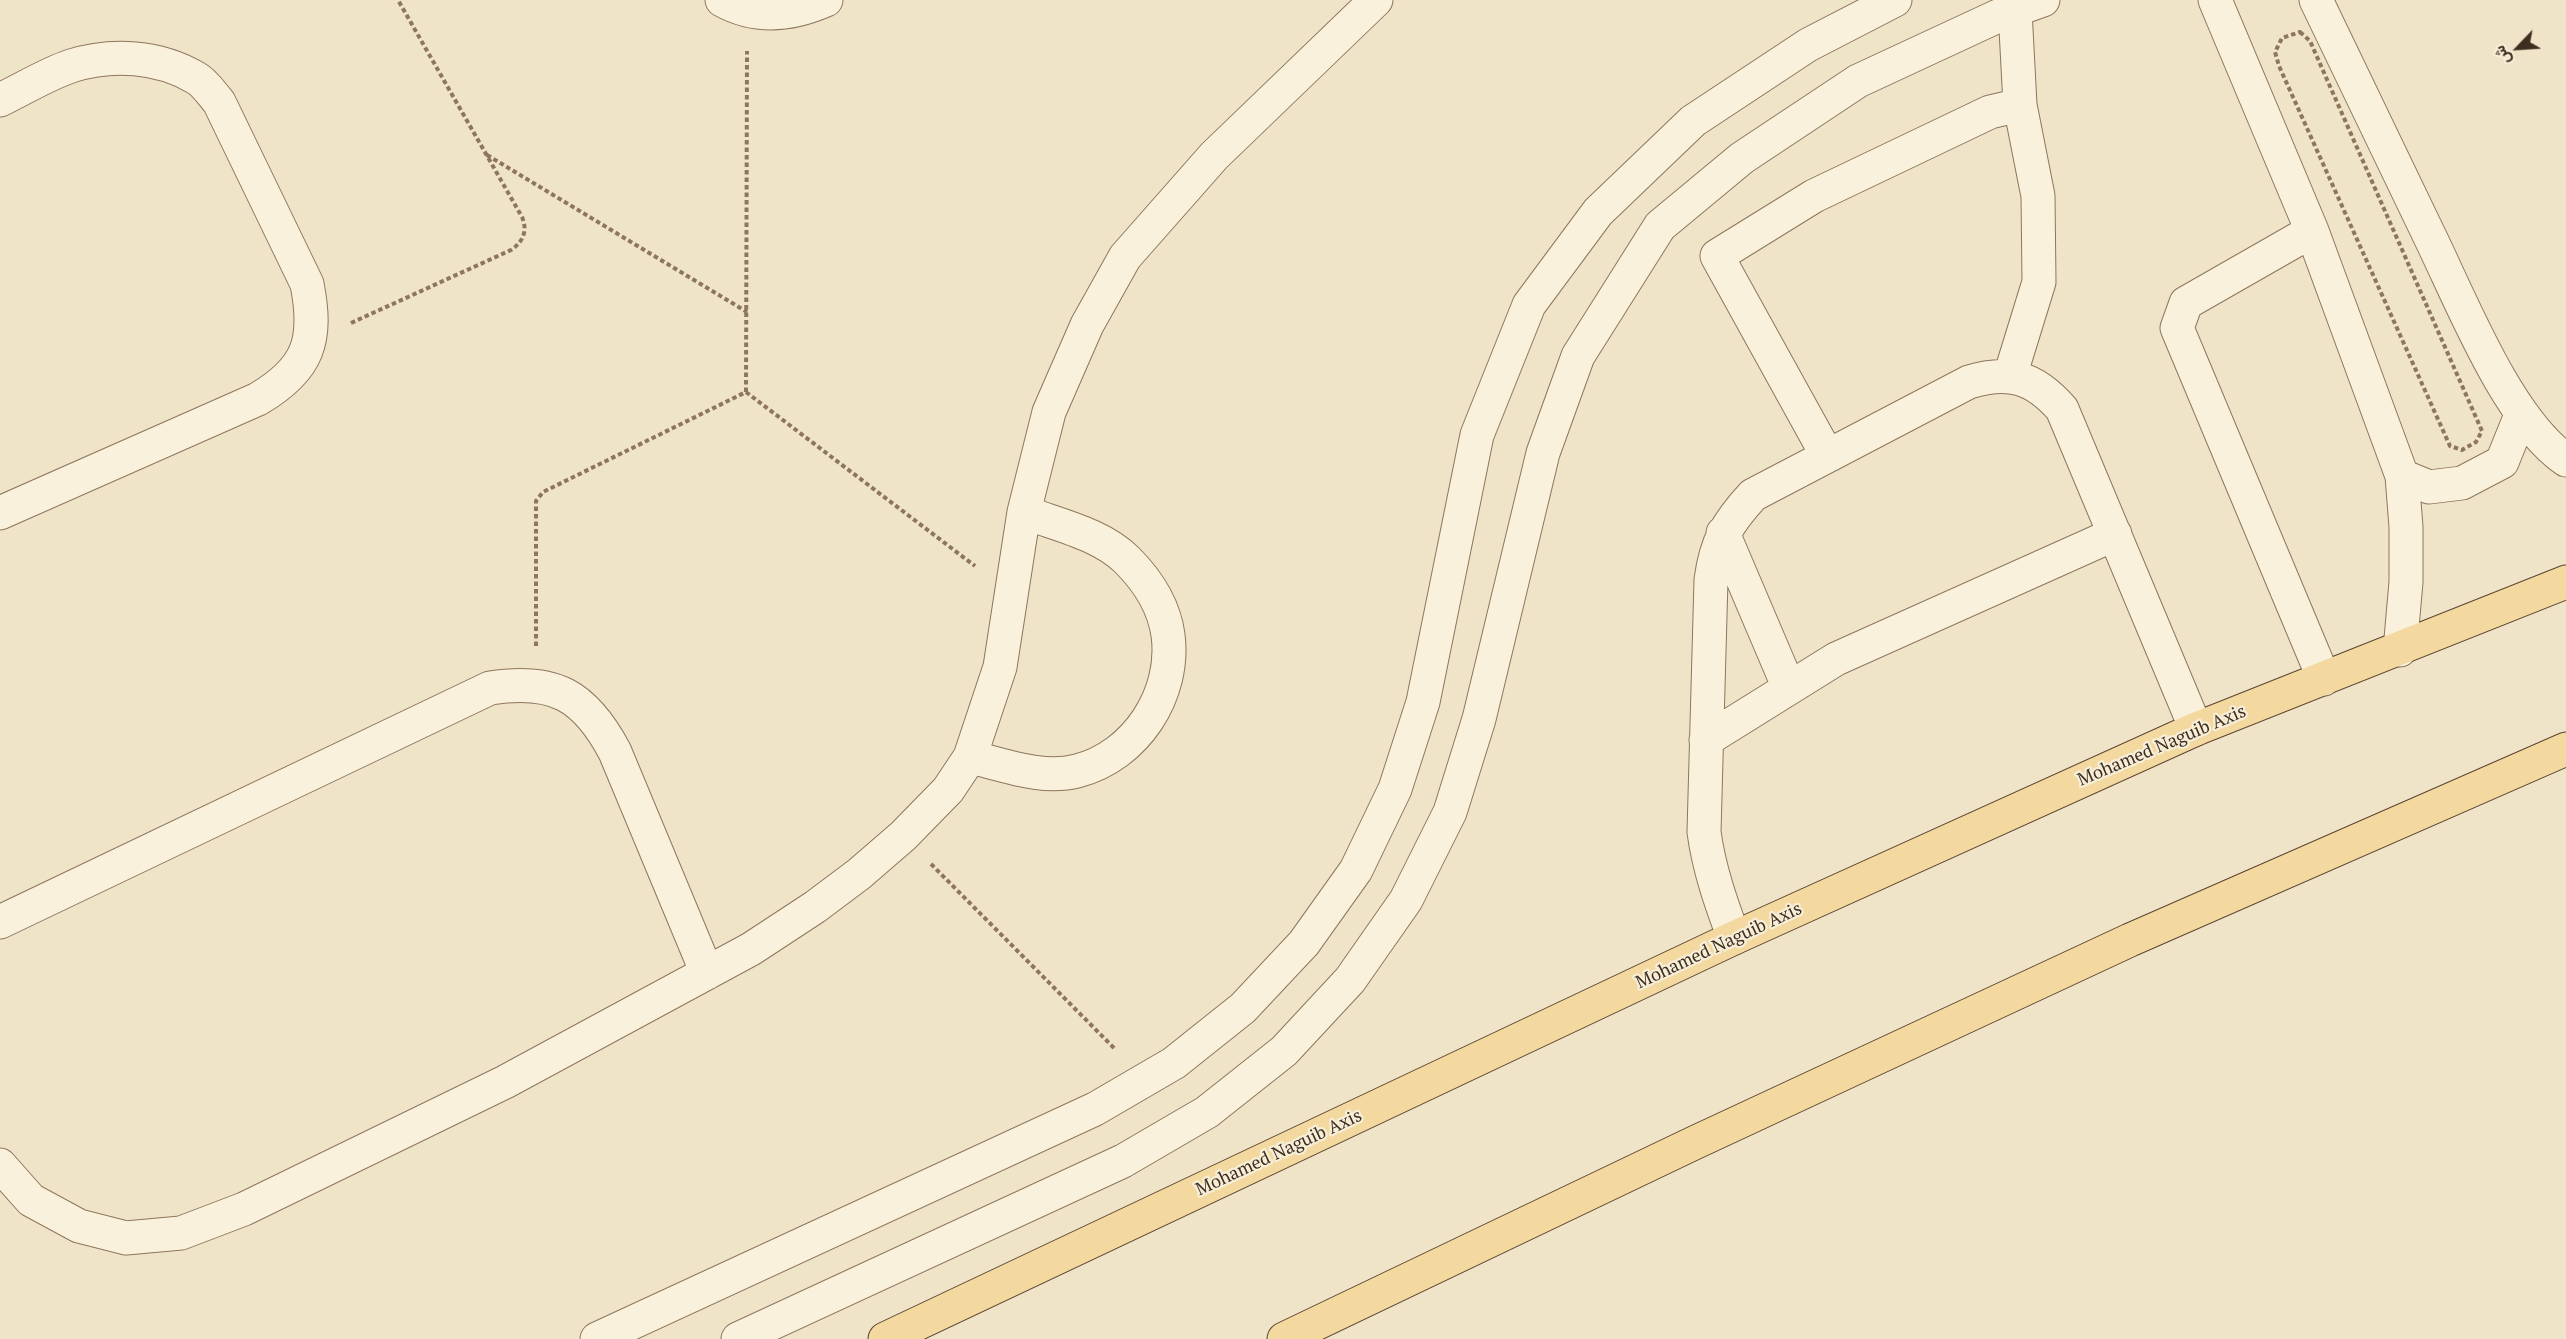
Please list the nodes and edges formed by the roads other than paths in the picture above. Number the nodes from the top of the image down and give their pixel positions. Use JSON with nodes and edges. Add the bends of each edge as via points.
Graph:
{"nodes":[{"id":1,"x":826,"y":0,"type":"edge"},
{"id":2,"x":1376,"y":0,"type":"edge"},
{"id":3,"x":1895,"y":0,"type":"edge"},
{"id":4,"x":2215,"y":0,"type":"edge"},
{"id":5,"x":2316,"y":0,"type":"edge"},
{"id":6,"x":735,"y":5,"type":"edge"},
{"id":7,"x":2029,"y":5,"type":"edge"},
{"id":8,"x":0,"y":100,"type":"edge"},
{"id":9,"x":2020,"y":105,"type":"junction"},
{"id":10,"x":2312,"y":231,"type":"junction"},
{"id":11,"x":2010,"y":376,"type":"junction"},
{"id":12,"x":2521,"y":415,"type":"junction"},
{"id":13,"x":1827,"y":455,"type":"junction"},
{"id":14,"x":2566,"y":460,"type":"edge"},
{"id":15,"x":2402,"y":476,"type":"junction"},
{"id":16,"x":1024,"y":512,"type":"junction"},
{"id":17,"x":0,"y":513,"type":"edge"},
{"id":18,"x":1723,"y":533,"type":"junction"},
{"id":19,"x":2115,"y":534,"type":"junction"},
{"id":20,"x":2566,"y":582,"type":"edge"},
{"id":21,"x":2400,"y":650,"type":"junction"},
{"id":22,"x":2324,"y":679,"type":"junction"},
{"id":23,"x":1790,"y":688,"type":"junction"},
{"id":24,"x":2196,"y":729,"type":"junction"},
{"id":25,"x":1706,"y":740,"type":"junction"},
{"id":26,"x":2566,"y":749,"type":"edge"},
{"id":27,"x":970,"y":757,"type":"junction"},
{"id":28,"x":0,"y":922,"type":"edge"},
{"id":29,"x":1734,"y":938,"type":"junction"},
{"id":30,"x":707,"y":974,"type":"junction"},
{"id":31,"x":0,"y":1165,"type":"edge"},
{"id":32,"x":597,"y":1339,"type":"edge"},
{"id":33,"x":738,"y":1339,"type":"edge"},
{"id":34,"x":885,"y":1339,"type":"edge"},
{"id":35,"x":1284,"y":1339,"type":"edge"}],
"edges":[{"from":1,"to":6,"type":"street","via":[[803,10],[768,15]]},
{"from":2,"to":16,"type":"street","via":[[1214,156],[1125,257],[1088,325],[1049,411]]},
{"from":3,"to":32,"type":"street","via":[[1808,45],[1693,121],[1598,212],[1529,305],[1477,435],[1423,702],[1395,789],[1356,870],[1304,943],[1244,1008],[1174,1063],[1095,1109]]},
{"from":4,"to":10,"type":"street"},
{"from":5,"to":12,"type":"street","via":[[2481,342]]},
{"from":7,"to":9,"type":"street"},
{"from":7,"to":33,"type":"street","via":[[1858,81],[1742,158],[1660,226],[1578,356],[1570,377],[1543,453],[1479,719],[1449,812],[1406,900],[1350,980],[1284,1052],[1207,1112],[1123,1161]]},
{"from":8,"to":17,"type":"street","via":[[70,67],[102,58],[136,58],[198,79],[219,102],[307,284],[313,315],[309,341],[299,365],[282,385]]},
{"from":9,"to":11,"type":"street","via":[[2038,195],[2039,282]]},
{"from":9,"to":13,"type":"street","via":[[1990,112],[1814,196],[1718,256]]},
{"from":10,"to":15,"type":"street"},
{"from":10,"to":22,"type":"street","via":[[2186,303],[2177,328]]},
{"from":11,"to":13,"type":"street","via":[[1969,382]]},
{"from":11,"to":19,"type":"street","via":[[2048,393],[2062,409]]},
{"from":12,"to":14,"type":"street"},
{"from":12,"to":15,"type":"street","via":[[2502,462],[2462,483],[2429,487]]},
{"from":13,"to":18,"type":"street","via":[[1753,495]]},
{"from":15,"to":21,"type":"street","via":[[2406,582]]},
{"from":16,"to":27,"type":"street","via":[[1000,667]]},
{"from":16,"to":27,"type":"street","via":[[1102,542],[1126,558],[1146,580],[1160,606],[1168,635],[1168,664],[1161,693],[1148,720],[1130,742],[1106,759],[1078,771],[1049,775]]},
{"from":18,"to":23,"type":"street"},
{"from":18,"to":25,"type":"street","via":[[1714,556],[1711,580]]},
{"from":19,"to":23,"type":"street","via":[[1836,659]]},
{"from":19,"to":24,"type":"street"},
{"from":20,"to":21,"type":"main road","name":"Mohamed Naguib Axis"},
{"from":21,"to":22,"type":"main road","name":"Mohamed Naguib Axis"},
{"from":22,"to":24,"type":"main road","name":"Mohamed Naguib Axis"},
{"from":23,"to":25,"type":"street"},
{"from":24,"to":29,"type":"main road","name":"Mohamed Naguib Axis"},
{"from":25,"to":29,"type":"street","via":[[1706,846]]},
{"from":26,"to":35,"type":"main road","via":[[2130,940]]},
{"from":27,"to":30,"type":"street","via":[[948,790],[859,874],[815,907]]},
{"from":28,"to":30,"type":"street","via":[[490,688],[521,683],[551,688],[579,702],[601,725]]},
{"from":29,"to":34,"type":"main road","name":"Mohamed Naguib Axis"},
{"from":30,"to":31,"type":"street","via":[[505,1082],[244,1209],[181,1233],[126,1238],[79,1226],[31,1200]]}]}
